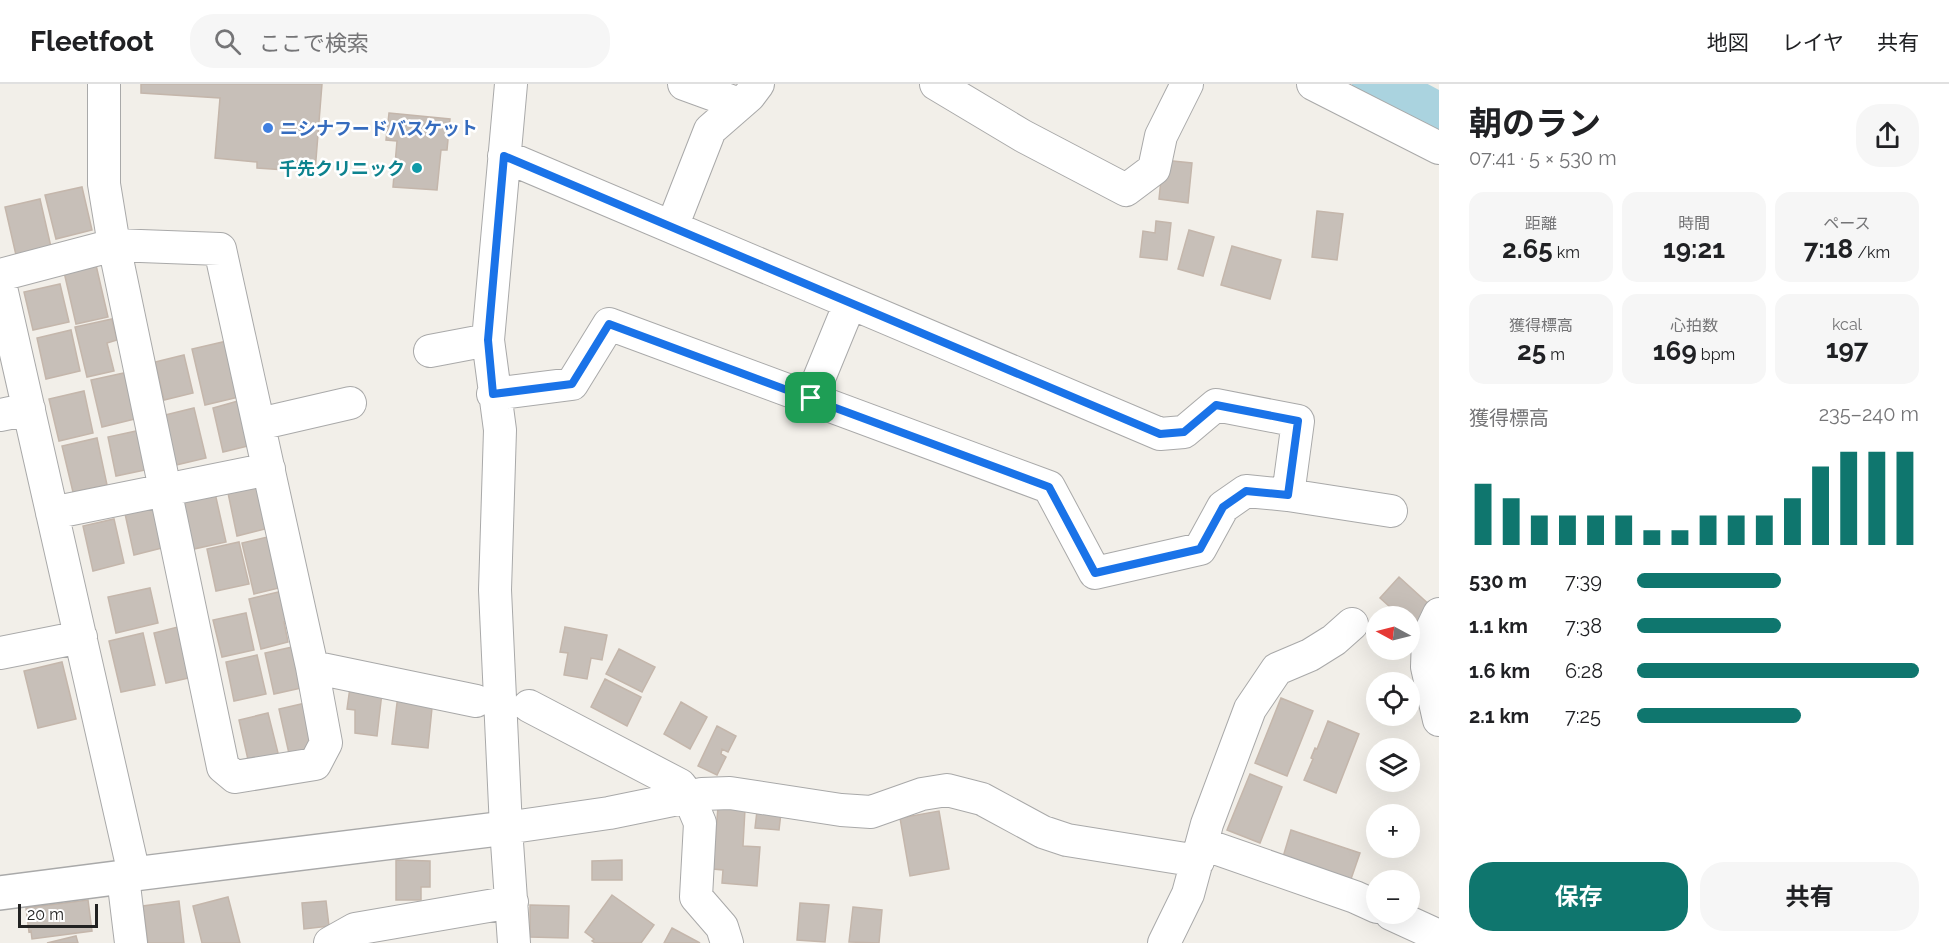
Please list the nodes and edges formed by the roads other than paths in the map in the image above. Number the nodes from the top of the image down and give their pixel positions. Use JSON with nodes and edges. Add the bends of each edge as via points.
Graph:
{"nodes":[{"id":1,"x":104,"y":84,"type":"edge"},
{"id":2,"x":511,"y":84,"type":"edge"},
{"id":3,"x":684,"y":84,"type":"edge"},
{"id":4,"x":936,"y":84,"type":"edge"},
{"id":5,"x":1187,"y":84,"type":"edge"},
{"id":6,"x":1313,"y":84,"type":"edge"},
{"id":7,"x":749,"y":94,"type":"edge"},
{"id":8,"x":1439,"y":148,"type":"edge"},
{"id":9,"x":504,"y":156,"type":"junction"},
{"id":10,"x":672,"y":227,"type":"junction"},
{"id":11,"x":114,"y":245,"type":"junction"},
{"id":12,"x":0,"y":275,"type":"edge"},
{"id":13,"x":0,"y":283,"type":"edge"},
{"id":14,"x":850,"y":303,"type":"junction"},
{"id":15,"x":488,"y":340,"type":"junction"},
{"id":16,"x":430,"y":351,"type":"dead end"},
{"id":17,"x":493,"y":394,"type":"junction"},
{"id":18,"x":811,"y":398,"type":"junction"},
{"id":19,"x":350,"y":403,"type":"dead end"},
{"id":20,"x":14,"y":412,"type":"edge"},
{"id":21,"x":259,"y":424,"type":"junction"},
{"id":22,"x":269,"y":469,"type":"junction"},
{"id":23,"x":165,"y":490,"type":"junction"},
{"id":24,"x":1288,"y":495,"type":"junction"},
{"id":25,"x":1391,"y":511,"type":"dead end"},
{"id":26,"x":52,"y":513,"type":"junction"},
{"id":27,"x":1439,"y":614,"type":"edge"},
{"id":28,"x":1352,"y":624,"type":"dead end"},
{"id":29,"x":81,"y":638,"type":"junction"},
{"id":30,"x":0,"y":653,"type":"edge"},
{"id":31,"x":312,"y":667,"type":"junction"},
{"id":32,"x":476,"y":701,"type":"dead end"},
{"id":33,"x":528,"y":706,"type":"dead end"},
{"id":34,"x":1439,"y":720,"type":"edge"},
{"id":35,"x":689,"y":796,"type":"junction"},
{"id":36,"x":506,"y":828,"type":"junction"},
{"id":37,"x":1201,"y":852,"type":"junction"},
{"id":38,"x":129,"y":875,"type":"junction"},
{"id":39,"x":0,"y":893,"type":"edge"},
{"id":40,"x":512,"y":902,"type":"junction"},
{"id":41,"x":1366,"y":902,"type":"edge"},
{"id":42,"x":1413,"y":924,"type":"edge"},
{"id":43,"x":1439,"y":936,"type":"edge"},
{"id":44,"x":131,"y":943,"type":"edge"},
{"id":45,"x":330,"y":943,"type":"edge"},
{"id":46,"x":514,"y":943,"type":"edge"},
{"id":47,"x":727,"y":943,"type":"edge"},
{"id":48,"x":1164,"y":943,"type":"edge"}],
"edges":[{"from":1,"to":11,"type":"street","via":[[104,184]]},
{"from":2,"to":9,"type":"street"},
{"from":3,"to":7,"type":"street"},
{"from":4,"to":5,"type":"street","via":[[1023,136],[1126,190],[1154,169],[1161,136]]},
{"from":6,"to":8,"type":"street"},
{"from":7,"to":10,"type":"street","via":[[710,130]]},
{"from":9,"to":10,"type":"street"},
{"from":9,"to":15,"type":"street"},
{"from":10,"to":14,"type":"street"},
{"from":11,"to":12,"type":"street"},
{"from":11,"to":21,"type":"street","via":[[220,249]]},
{"from":11,"to":23,"type":"street"},
{"from":13,"to":20,"type":"street"},
{"from":14,"to":18,"type":"street"},
{"from":14,"to":24,"type":"street","via":[[1160,434],[1184,432],[1216,405],[1298,421]]},
{"from":15,"to":16,"type":"street"},
{"from":15,"to":17,"type":"street"},
{"from":17,"to":18,"type":"street","via":[[572,384],[609,324]]},
{"from":17,"to":36,"type":"street","via":[[500,430],[495,590]]},
{"from":18,"to":24,"type":"street","via":[[1049,487],[1095,573],[1200,549],[1223,507],[1246,491]]},
{"from":19,"to":21,"type":"street"},
{"from":20,"to":26,"type":"street"},
{"from":21,"to":22,"type":"street"},
{"from":22,"to":23,"type":"street"},
{"from":22,"to":31,"type":"street"},
{"from":23,"to":26,"type":"street"},
{"from":23,"to":31,"type":"street","via":[[223,766],[235,777],[315,764],[326,743]]},
{"from":24,"to":25,"type":"street"},
{"from":26,"to":29,"type":"street"},
{"from":27,"to":34,"type":"street","via":[[1428,637],[1427,667]]},
{"from":28,"to":37,"type":"street","via":[[1310,655],[1277,669],[1250,709]]},
{"from":29,"to":30,"type":"street"},
{"from":29,"to":38,"type":"street"},
{"from":31,"to":32,"type":"street"},
{"from":33,"to":35,"type":"street","via":[[680,785]]},
{"from":35,"to":36,"type":"street"},
{"from":35,"to":37,"type":"street","via":[[730,793],[871,812],[921,794],[947,790],[982,799],[1067,840]]},
{"from":35,"to":47,"type":"street","via":[[700,823],[696,897],[722,927]]},
{"from":36,"to":38,"type":"street"},
{"from":36,"to":40,"type":"street"},
{"from":37,"to":41,"type":"street"},
{"from":37,"to":48,"type":"street","via":[[1188,894]]},
{"from":38,"to":39,"type":"street"},
{"from":38,"to":44,"type":"street"},
{"from":40,"to":45,"type":"street","via":[[356,929]]},
{"from":40,"to":46,"type":"street"},
{"from":42,"to":43,"type":"street"}]}
